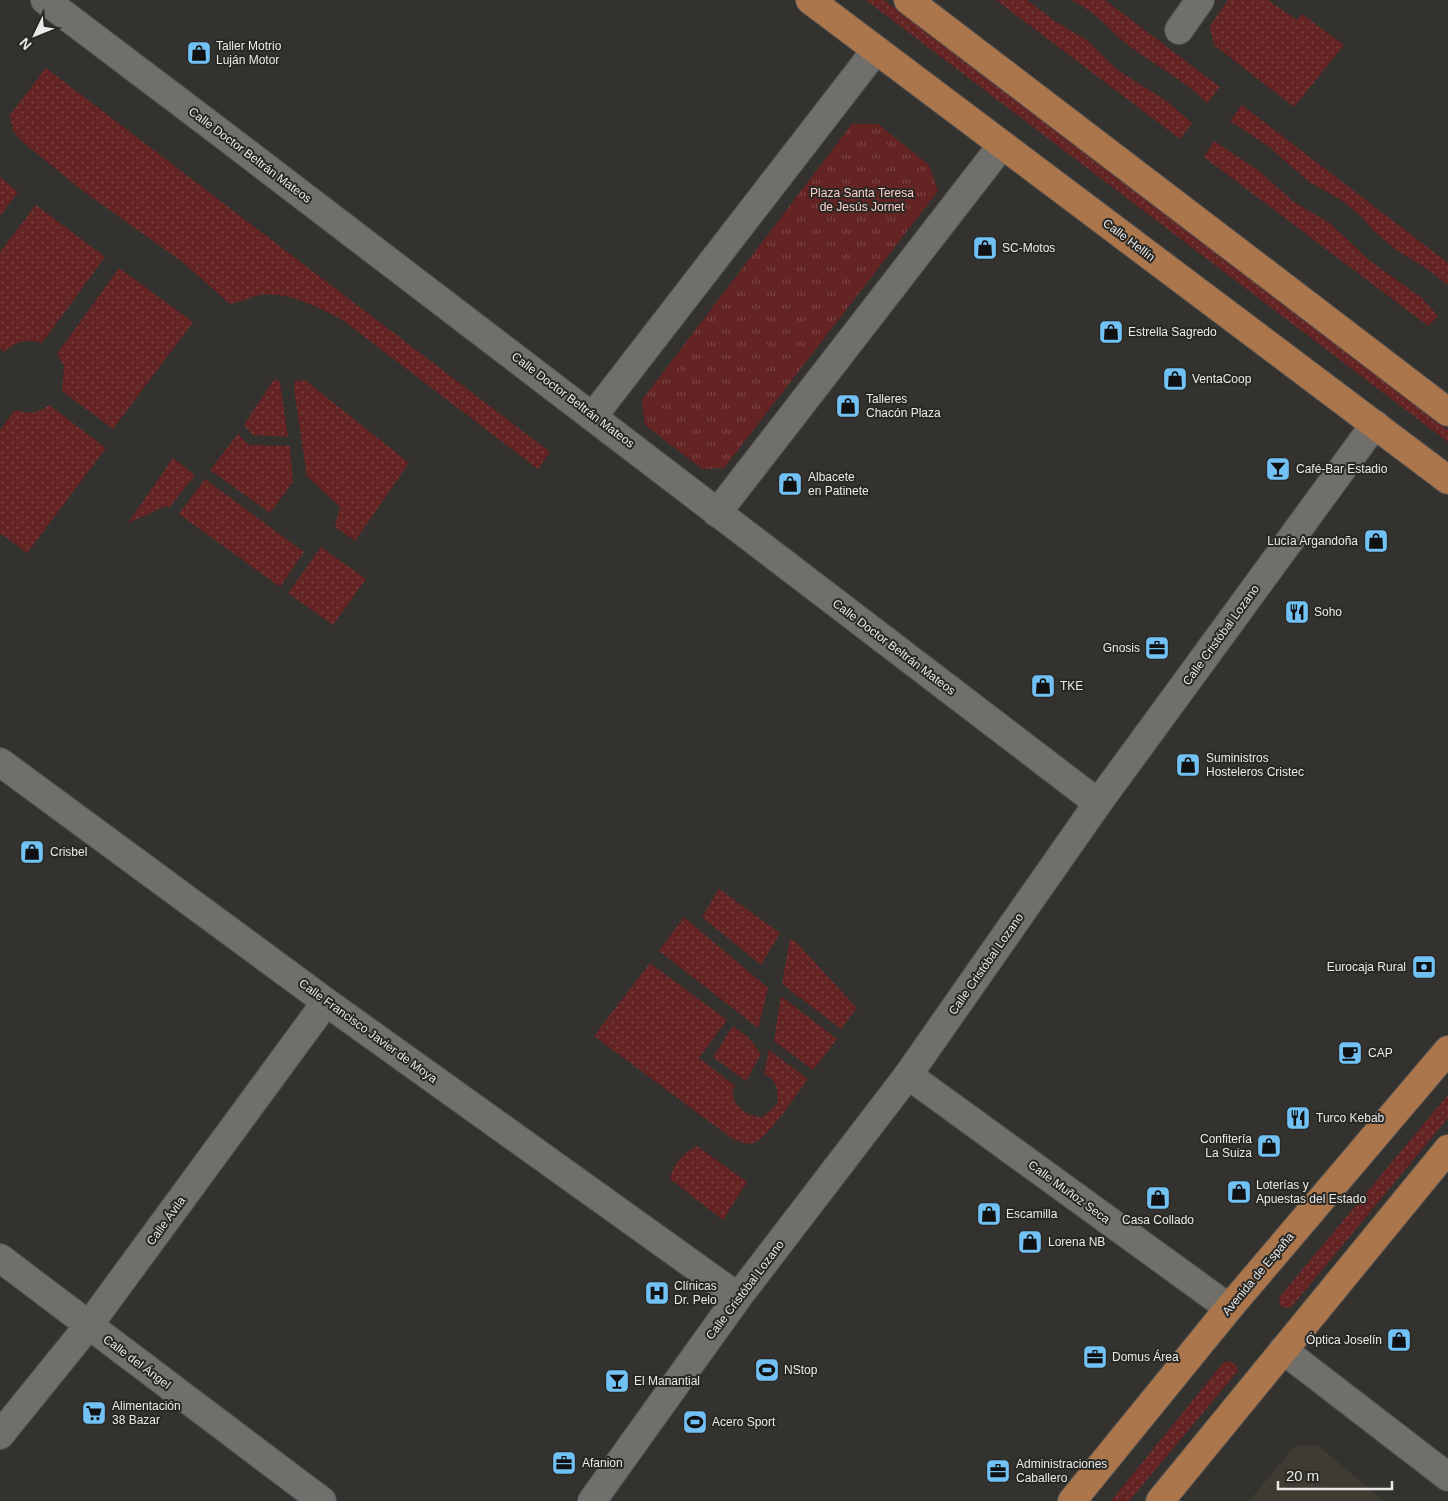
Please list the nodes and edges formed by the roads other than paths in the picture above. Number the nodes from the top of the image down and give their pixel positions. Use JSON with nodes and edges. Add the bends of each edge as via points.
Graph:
{"nodes":[{"id":1,"x":45,"y":0,"type":"edge"},
{"id":2,"x":810,"y":0,"type":"edge"},
{"id":3,"x":908,"y":0,"type":"edge"},
{"id":4,"x":1200,"y":0,"type":"edge"},
{"id":5,"x":1179,"y":30,"type":"dead end"},
{"id":6,"x":876,"y":50,"type":"junction"},
{"id":7,"x":1002,"y":145,"type":"junction"},
{"id":8,"x":1448,"y":412,"type":"edge"},
{"id":9,"x":594,"y":415,"type":"junction"},
{"id":10,"x":1375,"y":424,"type":"junction"},
{"id":11,"x":1448,"y":480,"type":"edge"},
{"id":12,"x":717,"y":513,"type":"junction"},
{"id":13,"x":0,"y":762,"type":"edge"},
{"id":14,"x":1098,"y":803,"type":"junction"},
{"id":15,"x":326,"y":1002,"type":"junction"},
{"id":16,"x":1448,"y":1050,"type":"edge"},
{"id":17,"x":908,"y":1075,"type":"junction"},
{"id":18,"x":1448,"y":1148,"type":"edge"},
{"id":19,"x":0,"y":1258,"type":"edge"},
{"id":20,"x":738,"y":1297,"type":"junction"},
{"id":21,"x":1229,"y":1308,"type":"junction"},
{"id":22,"x":89,"y":1325,"type":"junction"},
{"id":23,"x":1283,"y":1350,"type":"junction"},
{"id":24,"x":0,"y":1435,"type":"edge"},
{"id":25,"x":1448,"y":1477,"type":"edge"},
{"id":26,"x":322,"y":1501,"type":"edge"},
{"id":27,"x":592,"y":1501,"type":"edge"},
{"id":28,"x":1072,"y":1501,"type":"edge"},
{"id":29,"x":1160,"y":1501,"type":"edge"}],
"edges":[{"from":1,"to":9,"type":"street","name":"Calle Doctor Beltrán Mateos"},
{"from":2,"to":6,"type":"main road","name":"Calle Hellín"},
{"from":3,"to":8,"type":"main road"},
{"from":4,"to":5,"type":"street"},
{"from":6,"to":7,"type":"main road","name":"Calle Hellín"},
{"from":6,"to":9,"type":"street"},
{"from":7,"to":10,"type":"main road","name":"Calle Hellín"},
{"from":7,"to":12,"type":"street"},
{"from":9,"to":12,"type":"street","name":"Calle Doctor Beltrán Mateos"},
{"from":10,"to":11,"type":"main road","name":"Calle Hellín"},
{"from":10,"to":14,"type":"street","name":"Calle Cristóbal Lozano"},
{"from":12,"to":14,"type":"street","name":"Calle Doctor Beltrán Mateos"},
{"from":13,"to":15,"type":"street","name":"Calle Francisco Javier de Moya"},
{"from":14,"to":17,"type":"street","name":"Calle Cristóbal Lozano"},
{"from":15,"to":20,"type":"street","name":"Calle Francisco Javier de Moya"},
{"from":15,"to":22,"type":"street","name":"Calle Ávila"},
{"from":16,"to":21,"type":"main road","name":"Avenida de España"},
{"from":17,"to":20,"type":"street","name":"Calle Cristóbal Lozano"},
{"from":17,"to":21,"type":"street","name":"Calle Muñoz Seca"},
{"from":18,"to":23,"type":"main road"},
{"from":19,"to":22,"type":"street","name":"Calle del Ángel"},
{"from":20,"to":27,"type":"street","name":"Calle Cristóbal Lozano"},
{"from":21,"to":28,"type":"main road","name":"Avenida de España"},
{"from":22,"to":24,"type":"street","name":"Calle Ávila"},
{"from":22,"to":26,"type":"street","name":"Calle del Ángel"},
{"from":23,"to":25,"type":"street"},
{"from":23,"to":29,"type":"main road"}]}
